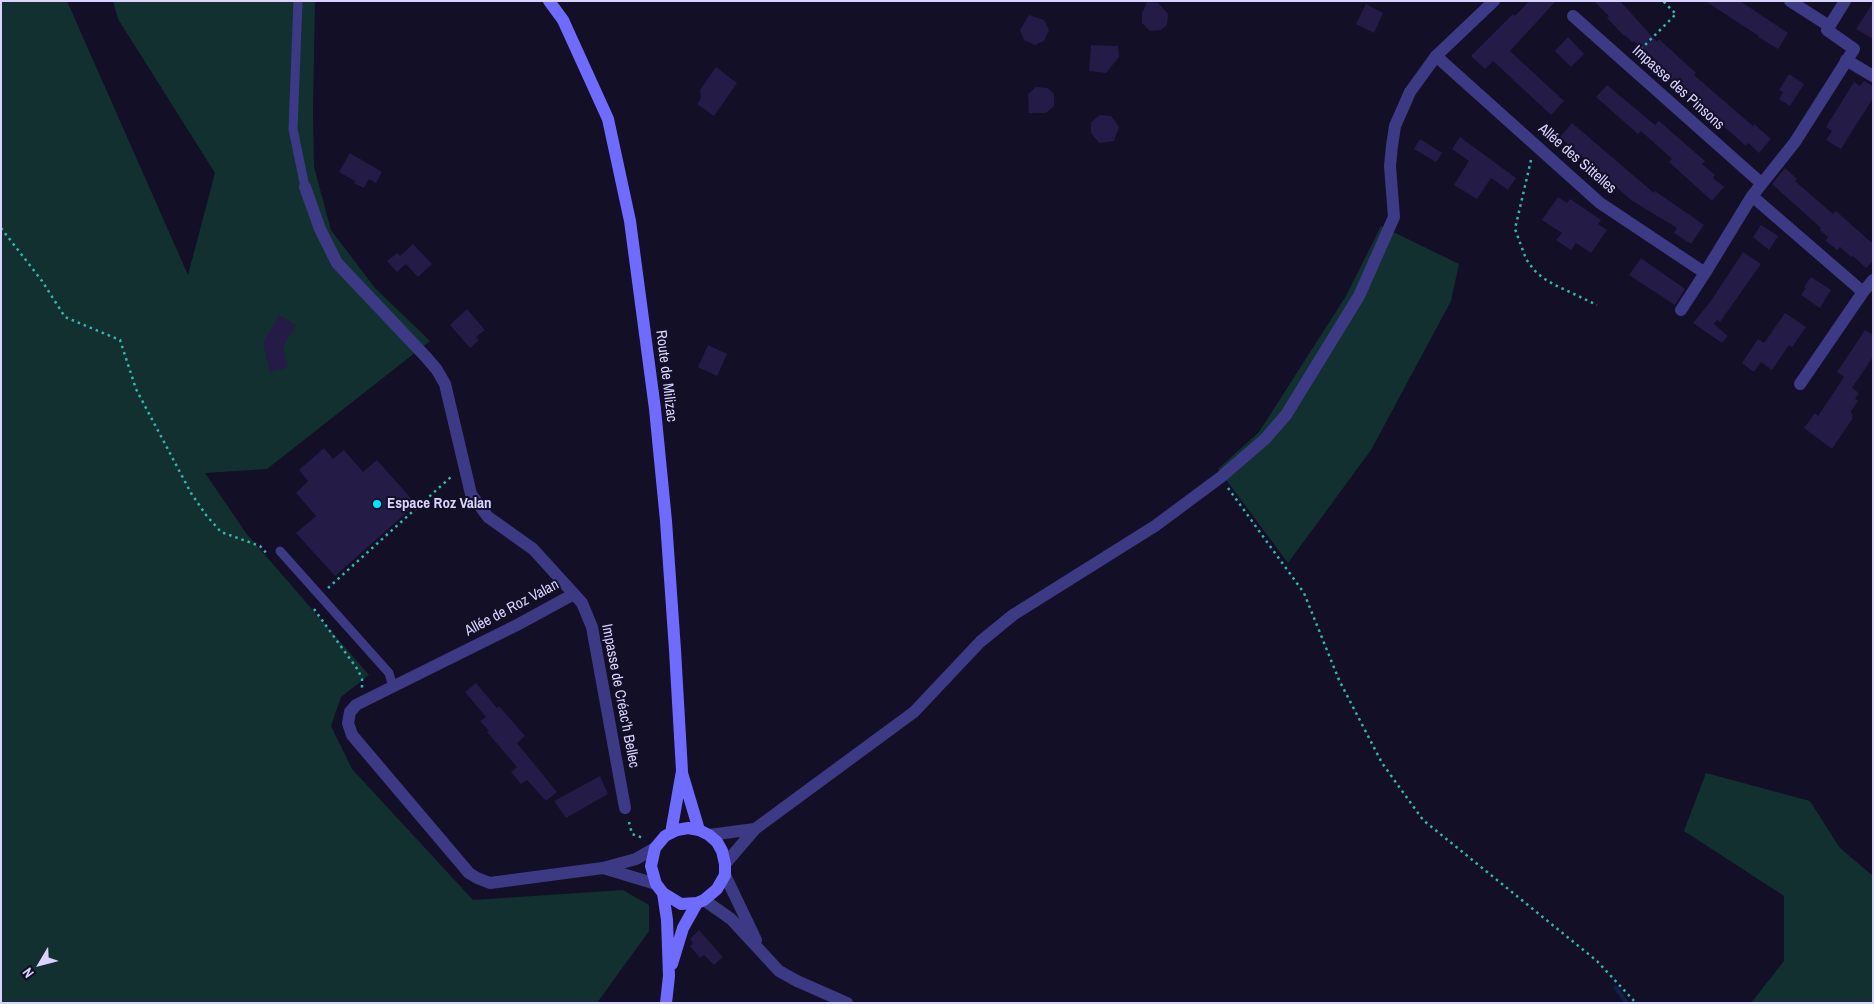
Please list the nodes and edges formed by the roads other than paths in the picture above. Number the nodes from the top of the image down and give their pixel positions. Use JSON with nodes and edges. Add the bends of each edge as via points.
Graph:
{"nodes":[{"id":1,"x":298,"y":1,"type":"edge"},
{"id":2,"x":549,"y":1,"type":"edge"},
{"id":3,"x":1494,"y":1,"type":"edge"},
{"id":4,"x":1790,"y":1,"type":"edge"},
{"id":5,"x":1845,"y":1,"type":"edge"},
{"id":6,"x":1573,"y":16,"type":"dead end"},
{"id":7,"x":1829,"y":26,"type":"junction"},
{"id":8,"x":1436,"y":56,"type":"junction"},
{"id":9,"x":1846,"y":60,"type":"junction"},
{"id":10,"x":1873,"y":76,"type":"edge"},
{"id":11,"x":1761,"y":183,"type":"junction"},
{"id":12,"x":305,"y":187,"type":"joint"},
{"id":13,"x":1752,"y":196,"type":"junction"},
{"id":14,"x":1705,"y":273,"type":"junction"},
{"id":15,"x":1873,"y":280,"type":"edge"},
{"id":16,"x":1863,"y":292,"type":"junction"},
{"id":17,"x":1681,"y":310,"type":"dead end"},
{"id":18,"x":1800,"y":384,"type":"dead end"},
{"id":19,"x":280,"y":551,"type":"dead end"},
{"id":20,"x":574,"y":594,"type":"junction"},
{"id":21,"x":393,"y":686,"type":"junction"},
{"id":22,"x":682,"y":771,"type":"junction"},
{"id":23,"x":625,"y":808,"type":"road end"},
{"id":24,"x":755,"y":828,"type":"junction"},
{"id":25,"x":704,"y":832,"type":"junction"},
{"id":26,"x":671,"y":833,"type":"junction"},
{"id":27,"x":657,"y":845,"type":"junction"},
{"id":28,"x":603,"y":868,"type":"junction"},
{"id":29,"x":725,"y":870,"type":"junction"},
{"id":30,"x":659,"y":888,"type":"junction"},
{"id":31,"x":700,"y":901,"type":"junction"},
{"id":32,"x":762,"y":953,"type":"junction"},
{"id":33,"x":668,"y":976,"type":"junction"},
{"id":34,"x":666,"y":1003,"type":"edge"},
{"id":35,"x":847,"y":1003,"type":"edge"}],
"edges":[{"from":1,"to":12,"type":"lane","via":[[292,129]]},
{"from":2,"to":22,"type":"main road","name":"Route de Milizac","via":[[563,20],[608,119],[630,220],[663,493]]},
{"from":3,"to":8,"type":"street"},
{"from":4,"to":7,"type":"street"},
{"from":5,"to":7,"type":"street"},
{"from":6,"to":11,"type":"street","name":"Impasse des Pinsons"},
{"from":7,"to":9,"type":"street","via":[[1827,30],[1854,49]]},
{"from":8,"to":14,"type":"street","name":"Allée des Sittelles","via":[[1600,203]]},
{"from":8,"to":24,"type":"street","via":[[1410,92],[1395,126],[1390,166],[1394,218],[1359,296],[1286,415],[1265,439],[1221,477],[1155,526],[1013,615],[980,642],[914,712]]},
{"from":9,"to":10,"type":"street"},
{"from":9,"to":11,"type":"street","via":[[1795,142]]},
{"from":11,"to":13,"type":"street"},
{"from":12,"to":20,"type":"street","name":"Allée de Roz Valan","via":[[320,229],[338,263],[426,357],[445,384],[471,494],[488,517],[533,549]]},
{"from":13,"to":14,"type":"street"},
{"from":13,"to":16,"type":"street"},
{"from":14,"to":17,"type":"street"},
{"from":15,"to":16,"type":"street"},
{"from":16,"to":18,"type":"street"},
{"from":19,"to":21,"type":"lane","via":[[389,673]]},
{"from":20,"to":21,"type":"street","name":"Allée de Roz Valan"},
{"from":20,"to":23,"type":"street","name":"Impasse de Créac’h Bellec","via":[[582,603],[592,627]]},
{"from":21,"to":28,"type":"street","name":"Allée de Roz Valan","via":[[356,705],[350,712],[348,723],[352,735],[469,873],[490,883]]},
{"from":22,"to":25,"type":"main road","name":"Route de Milizac"},
{"from":22,"to":26,"type":"main road","name":"Route de Milizac"},
{"from":24,"to":25,"type":"street"},
{"from":24,"to":29,"type":"street"},
{"from":25,"to":26,"type":"main road","via":[[688,828]]},
{"from":25,"to":29,"type":"main road","via":[[717,842],[722,851]]},
{"from":26,"to":27,"type":"main road"},
{"from":27,"to":28,"type":"street","name":"Allée de Roz Valan","via":[[636,859]]},
{"from":27,"to":30,"type":"main road","via":[[651,866]]},
{"from":28,"to":30,"type":"street","name":"Allée de Roz Valan"},
{"from":29,"to":31,"type":"main road","via":[[717,889]]},
{"from":29,"to":32,"type":"street"},
{"from":30,"to":31,"type":"main road","via":[[681,904]]},
{"from":30,"to":33,"type":"main road","via":[[667,920]]},
{"from":31,"to":32,"type":"street","via":[[730,919]]},
{"from":31,"to":33,"type":"main road","via":[[683,928]]},
{"from":32,"to":35,"type":"street","via":[[780,971]]},
{"from":33,"to":34,"type":"main road"}]}
